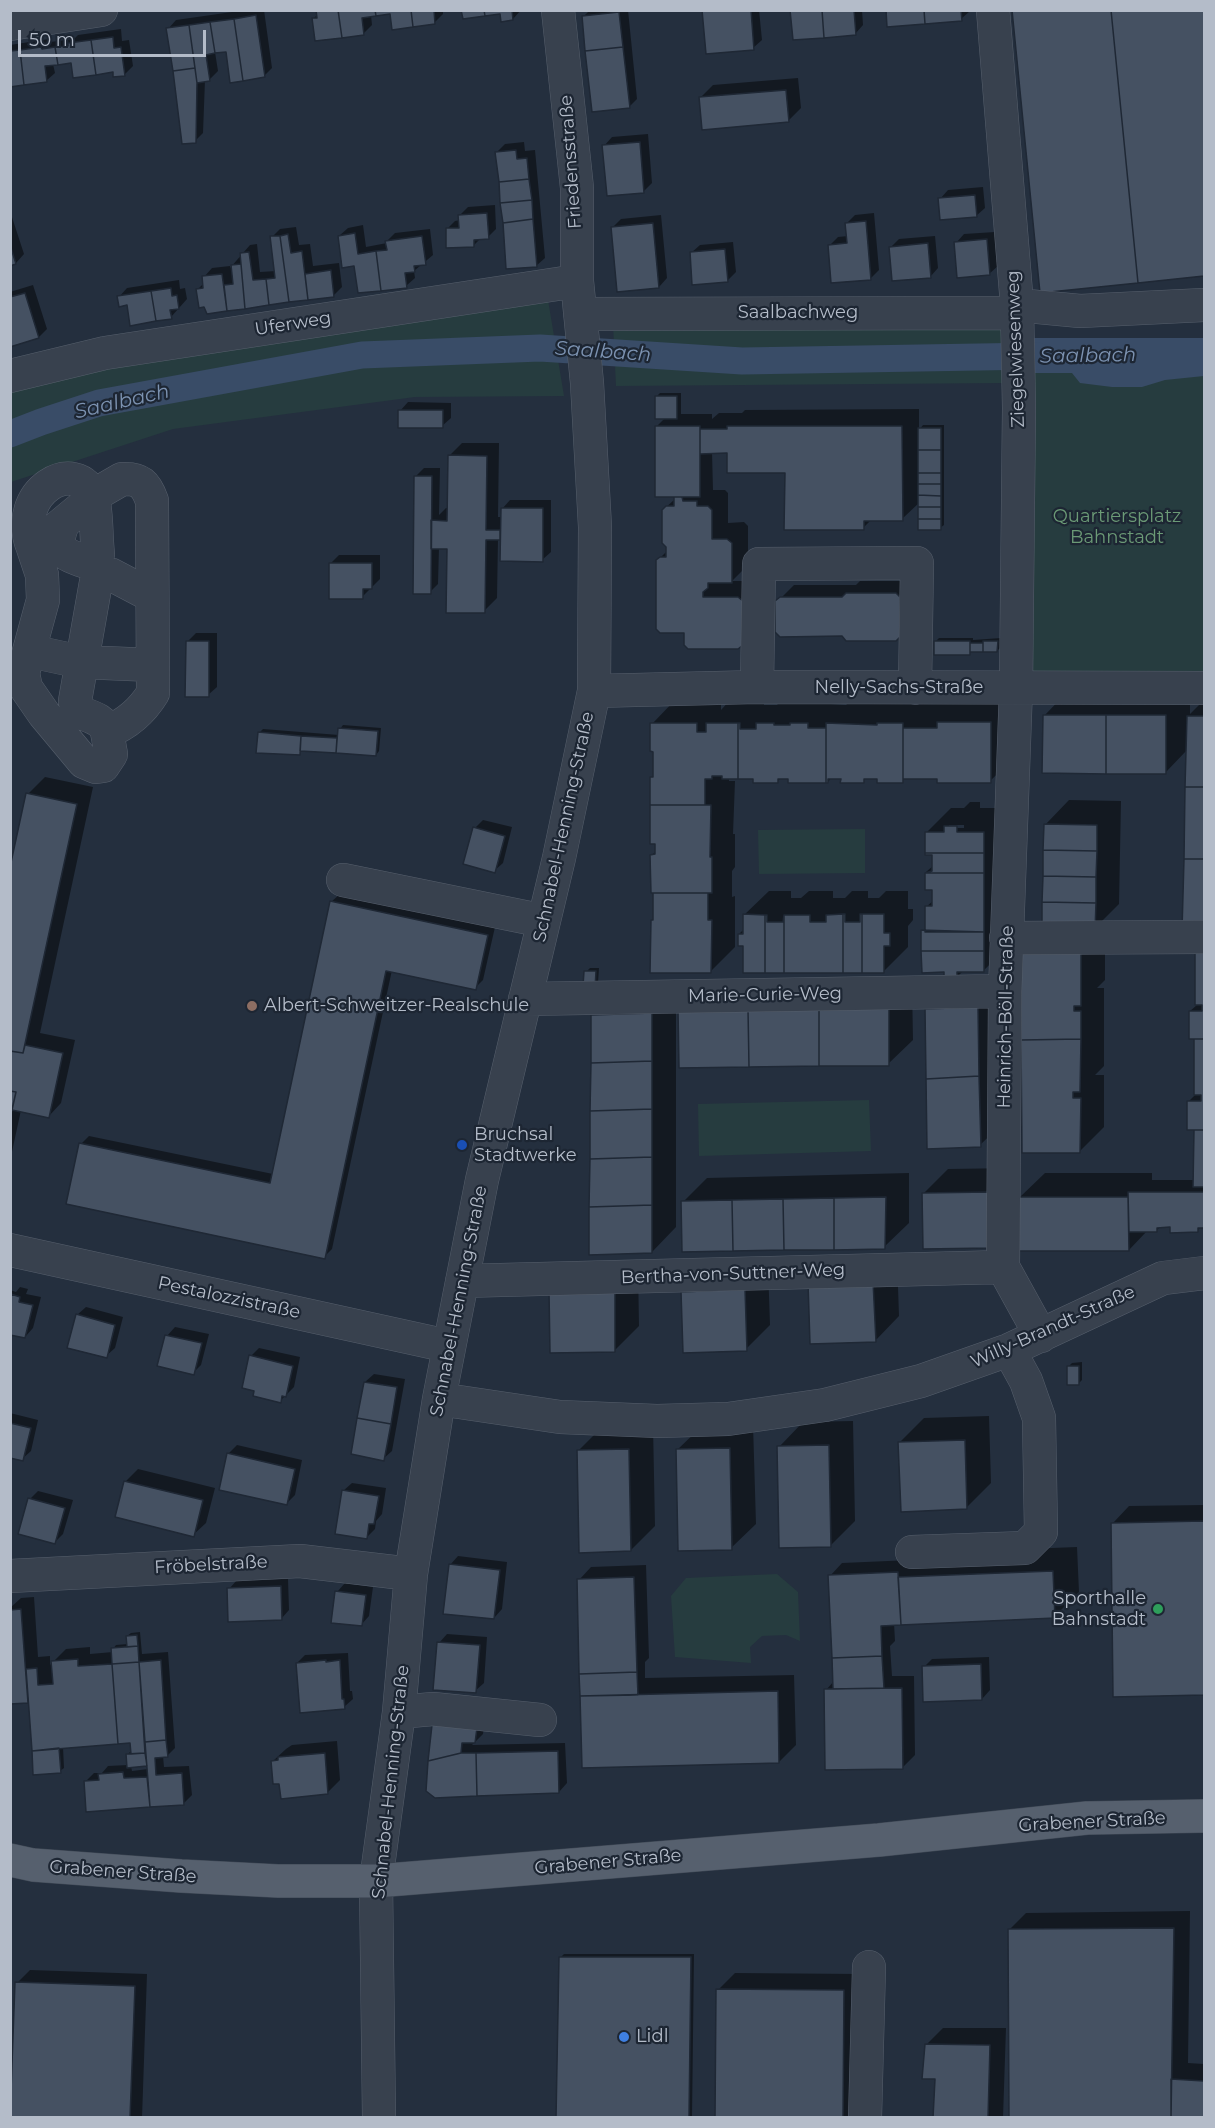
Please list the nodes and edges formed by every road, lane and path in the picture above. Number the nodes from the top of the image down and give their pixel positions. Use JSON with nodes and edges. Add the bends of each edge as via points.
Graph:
{"nodes":[{"id":1,"x":101,"y":10,"type":"edge"},
{"id":2,"x":558,"y":10,"type":"edge"},
{"id":3,"x":993,"y":10,"type":"edge"},
{"id":4,"x":10,"y":24,"type":"edge"},
{"id":5,"x":577,"y":281,"type":"junction"},
{"id":6,"x":1204,"y":305,"type":"edge"},
{"id":7,"x":1017,"y":313,"type":"junction"},
{"id":8,"x":580,"y":323,"type":"junction"},
{"id":9,"x":10,"y":376,"type":"edge"},
{"id":10,"x":93,"y":499,"type":"junction"},
{"id":11,"x":63,"y":524,"type":"junction"},
{"id":12,"x":33,"y":548,"type":"junction"},
{"id":13,"x":95,"y":569,"type":"junction"},
{"id":14,"x":152,"y":596,"type":"junction"},
{"id":15,"x":43,"y":600,"type":"junction"},
{"id":16,"x":30,"y":651,"type":"junction"},
{"id":17,"x":81,"y":662,"type":"junction"},
{"id":18,"x":153,"y":665,"type":"junction"},
{"id":19,"x":757,"y":687,"type":"junction"},
{"id":20,"x":915,"y":688,"type":"junction"},
{"id":21,"x":1016,"y":688,"type":"junction"},
{"id":22,"x":1204,"y":688,"type":"edge"},
{"id":23,"x":594,"y":691,"type":"junction"},
{"id":24,"x":107,"y":732,"type":"junction"},
{"id":25,"x":343,"y":880,"type":"dead end"},
{"id":26,"x":544,"y":921,"type":"junction"},
{"id":27,"x":1204,"y":937,"type":"edge"},
{"id":28,"x":1006,"y":938,"type":"junction"},
{"id":29,"x":1005,"y":991,"type":"junction"},
{"id":30,"x":525,"y":999,"type":"junction"},
{"id":31,"x":10,"y":1250,"type":"edge"},
{"id":32,"x":1003,"y":1267,"type":"junction"},
{"id":33,"x":1204,"y":1273,"type":"edge"},
{"id":34,"x":462,"y":1281,"type":"junction"},
{"id":35,"x":1041,"y":1336,"type":"junction"},
{"id":36,"x":448,"y":1346,"type":"junction"},
{"id":37,"x":1009,"y":1350,"type":"junction"},
{"id":38,"x":439,"y":1399,"type":"junction"},
{"id":39,"x":912,"y":1551,"type":"dead end"},
{"id":40,"x":411,"y":1574,"type":"junction"},
{"id":41,"x":10,"y":1576,"type":"edge"},
{"id":42,"x":399,"y":1712,"type":"junction"},
{"id":43,"x":540,"y":1720,"type":"dead end"},
{"id":44,"x":1204,"y":1816,"type":"edge"},
{"id":45,"x":10,"y":1860,"type":"edge"},
{"id":46,"x":376,"y":1881,"type":"junction"},
{"id":47,"x":868,"y":1967,"type":"dead end"},
{"id":48,"x":379,"y":2118,"type":"edge"},
{"id":49,"x":865,"y":2118,"type":"edge"}],
"edges":[{"from":1,"to":4,"type":"street"},
{"from":2,"to":5,"type":"street","name":"Friedensstraße","via":[[576,188]]},
{"from":3,"to":7,"type":"street","name":"Ziegelwiesenweg"},
{"from":5,"to":8,"type":"street","name":"Friedensstraße"},
{"from":5,"to":9,"type":"street","name":"Uferweg","via":[[105,353]]},
{"from":6,"to":7,"type":"street","name":"Saalbachweg"},
{"from":7,"to":8,"type":"street","name":"Saalbachweg"},
{"from":7,"to":21,"type":"street","name":"Ziegelwiesenweg"},
{"from":8,"to":23,"type":"street","name":"Schnabel-Henning-Straße","via":[[595,527]]},
{"from":10,"to":11,"type":"street"},
{"from":10,"to":12,"type":"street","via":[[87,488],[66,478],[41,490],[32,502],[29,519]]},
{"from":10,"to":13,"type":"street"},
{"from":10,"to":14,"type":"street","via":[[122,479],[133,478],[148,492],[152,501]]},
{"from":11,"to":12,"type":"street"},
{"from":11,"to":13,"type":"street","via":[[58,544],[61,550]]},
{"from":12,"to":15,"type":"street","via":[[42,575]]},
{"from":13,"to":14,"type":"street"},
{"from":13,"to":15,"type":"street"},
{"from":13,"to":17,"type":"street"},
{"from":14,"to":18,"type":"street"},
{"from":15,"to":16,"type":"street"},
{"from":16,"to":17,"type":"street"},
{"from":16,"to":24,"type":"street","via":[[23,674],[26,688],[84,762],[96,767],[108,761],[111,754]]},
{"from":17,"to":18,"type":"street"},
{"from":17,"to":24,"type":"street","via":[[75,701],[81,713],[97,719]]},
{"from":18,"to":24,"type":"street","via":[[153,693],[146,705]]},
{"from":19,"to":20,"type":"street","name":"Nelly-Sachs-Straße"},
{"from":19,"to":20,"type":"street","via":[[759,564],[917,563]]},
{"from":19,"to":23,"type":"street","name":"Nelly-Sachs-Straße"},
{"from":20,"to":21,"type":"street","name":"Nelly-Sachs-Straße"},
{"from":21,"to":22,"type":"street","name":"Nelly-Sachs-Straße"},
{"from":21,"to":28,"type":"street","name":"Heinrich-Böll-Straße"},
{"from":23,"to":26,"type":"street","name":"Schnabel-Henning-Straße"},
{"from":25,"to":26,"type":"street"},
{"from":26,"to":30,"type":"street","name":"Schnabel-Henning-Straße"},
{"from":27,"to":28,"type":"street"},
{"from":28,"to":29,"type":"street","name":"Heinrich-Böll-Straße"},
{"from":29,"to":30,"type":"street","name":"Marie-Curie-Weg"},
{"from":29,"to":32,"type":"street","name":"Heinrich-Böll-Straße"},
{"from":30,"to":34,"type":"street","name":"Schnabel-Henning-Straße"},
{"from":31,"to":36,"type":"street","name":"Pestalozzistraße"},
{"from":32,"to":34,"type":"street","name":"Bertha-von-Suttner-Weg"},
{"from":32,"to":35,"type":"street","name":"Heinrich-Böll-Straße"},
{"from":33,"to":35,"type":"street","name":"Willy-Brandt-Straße","via":[[1163,1278]]},
{"from":34,"to":36,"type":"street","name":"Schnabel-Henning-Straße"},
{"from":35,"to":37,"type":"street","name":"Willy-Brandt-Straße"},
{"from":36,"to":38,"type":"street","name":"Schnabel-Henning-Straße"},
{"from":37,"to":38,"type":"street","name":"Willy-Brandt-Straße","via":[[891,1389],[825,1405],[728,1419],[560,1418]]},
{"from":37,"to":39,"type":"street","via":[[1026,1381],[1039,1418],[1041,1533],[1025,1548]]},
{"from":38,"to":40,"type":"street","name":"Schnabel-Henning-Straße"},
{"from":40,"to":41,"type":"street","name":"Fröbelstraße","via":[[300,1561]]},
{"from":40,"to":42,"type":"street","name":"Schnabel-Henning-Straße"},
{"from":42,"to":43,"type":"street","via":[[433,1709]]},
{"from":42,"to":46,"type":"street","name":"Schnabel-Henning-Straße"},
{"from":44,"to":46,"type":"main road","name":"Grabener Straße","via":[[1087,1818]]},
{"from":45,"to":46,"type":"main road","name":"Grabener Straße","via":[[181,1876]]},
{"from":46,"to":48,"type":"street","name":"Schnabel-Henning-Straße"},
{"from":47,"to":49,"type":"street"}]}
